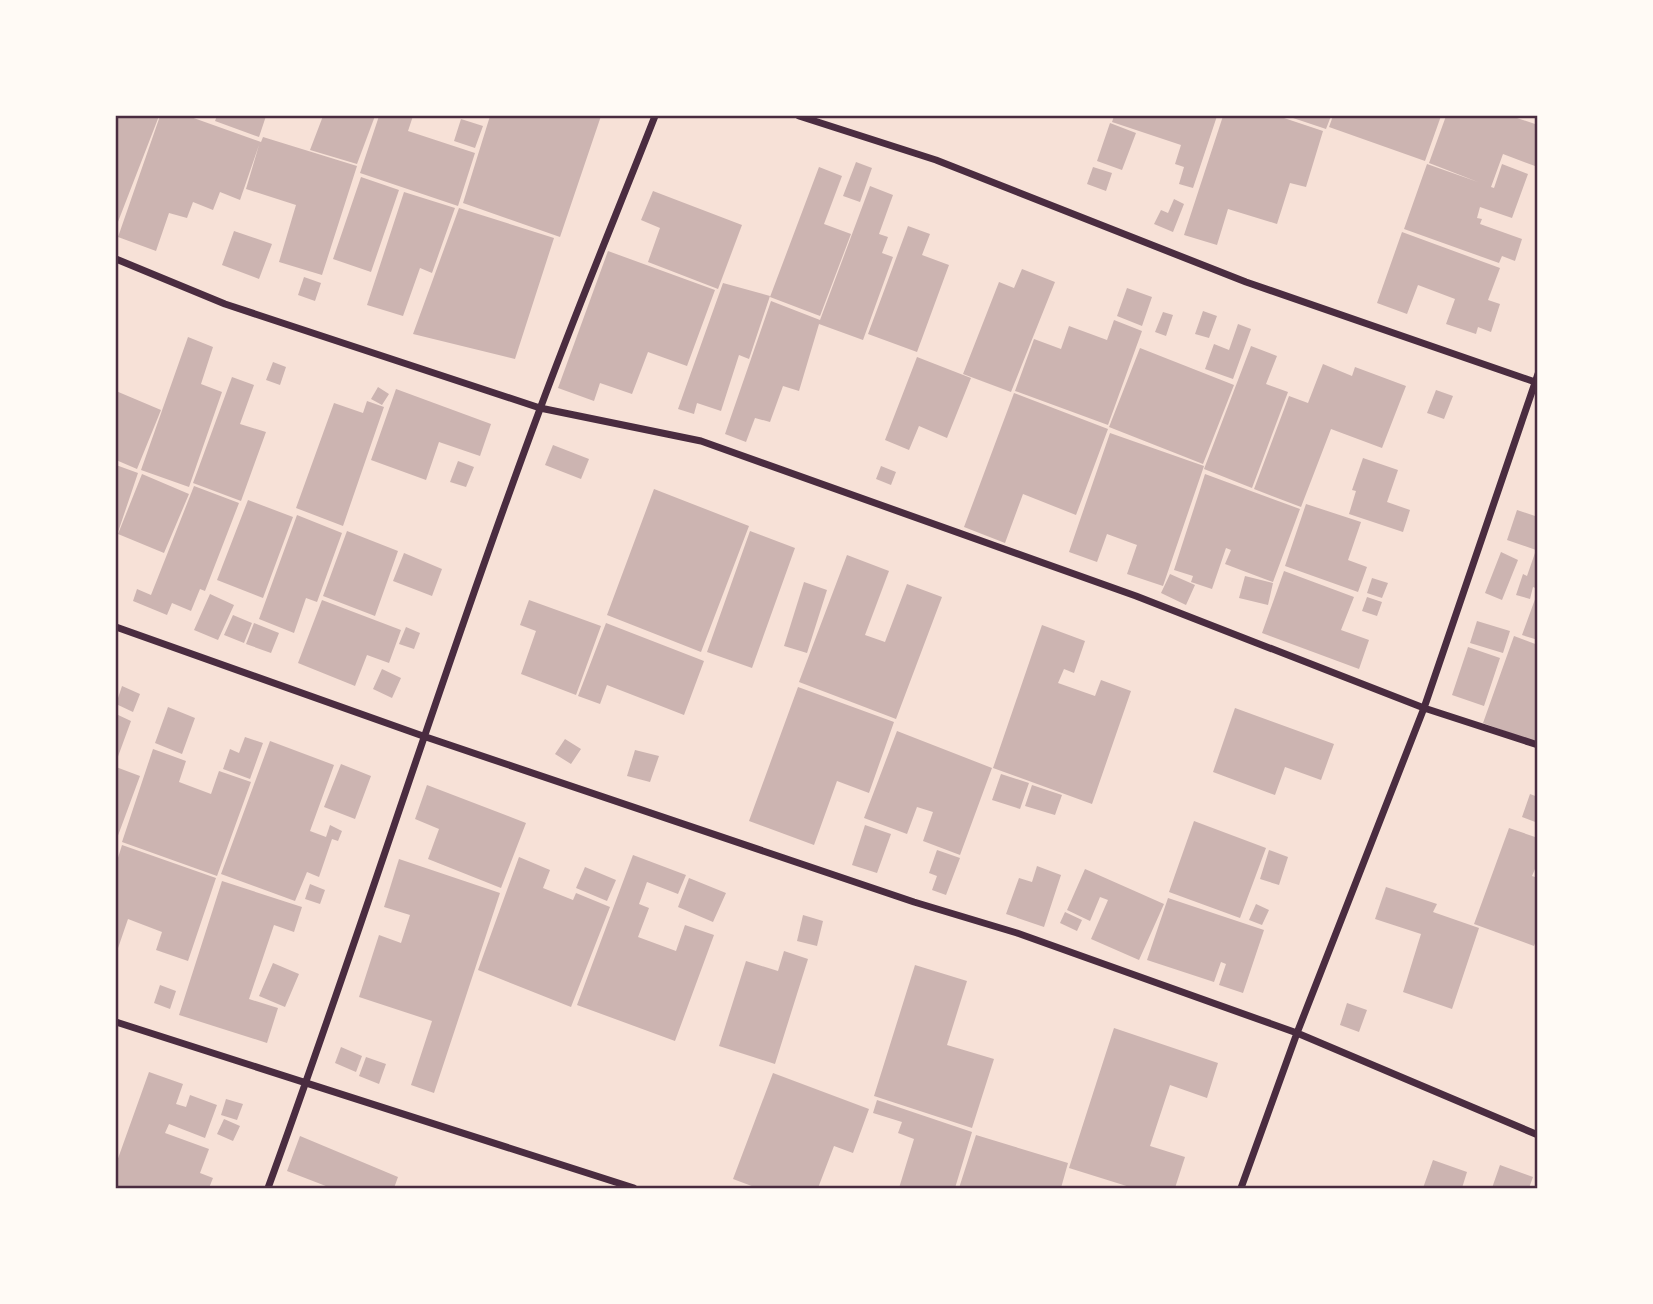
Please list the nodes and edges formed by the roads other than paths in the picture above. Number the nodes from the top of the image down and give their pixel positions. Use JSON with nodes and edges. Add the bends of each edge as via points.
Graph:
{"nodes":[{"id":1,"x":655,"y":116,"type":"edge"},
{"id":2,"x":799,"y":116,"type":"edge"},
{"id":3,"x":116,"y":259,"type":"edge"},
{"id":4,"x":1537,"y":380,"type":"edge"},
{"id":5,"x":540,"y":408,"type":"junction"},
{"id":6,"x":116,"y":627,"type":"edge"},
{"id":7,"x":1424,"y":708,"type":"junction"},
{"id":8,"x":424,"y":736,"type":"junction"},
{"id":9,"x":1538,"y":745,"type":"edge"},
{"id":10,"x":116,"y":1022,"type":"edge"},
{"id":11,"x":1297,"y":1033,"type":"junction"},
{"id":12,"x":306,"y":1083,"type":"junction"},
{"id":13,"x":1538,"y":1135,"type":"edge"},
{"id":14,"x":268,"y":1188,"type":"edge"},
{"id":15,"x":634,"y":1188,"type":"edge"},
{"id":16,"x":1241,"y":1188,"type":"edge"}],
"edges":[{"from":1,"to":5,"type":"street"},
{"from":2,"to":4,"type":"street","via":[[936,160],[1246,282]]},
{"from":3,"to":5,"type":"street","via":[[225,304]]},
{"from":4,"to":7,"type":"street"},
{"from":5,"to":7,"type":"street","via":[[701,441],[1136,596]]},
{"from":5,"to":8,"type":"street"},
{"from":6,"to":8,"type":"street"},
{"from":7,"to":9,"type":"street"},
{"from":7,"to":11,"type":"street"},
{"from":8,"to":11,"type":"street","via":[[1017,933]]},
{"from":8,"to":12,"type":"street"},
{"from":10,"to":12,"type":"street"},
{"from":11,"to":13,"type":"street"},
{"from":11,"to":16,"type":"street"},
{"from":12,"to":14,"type":"street"},
{"from":12,"to":15,"type":"street"}]}
